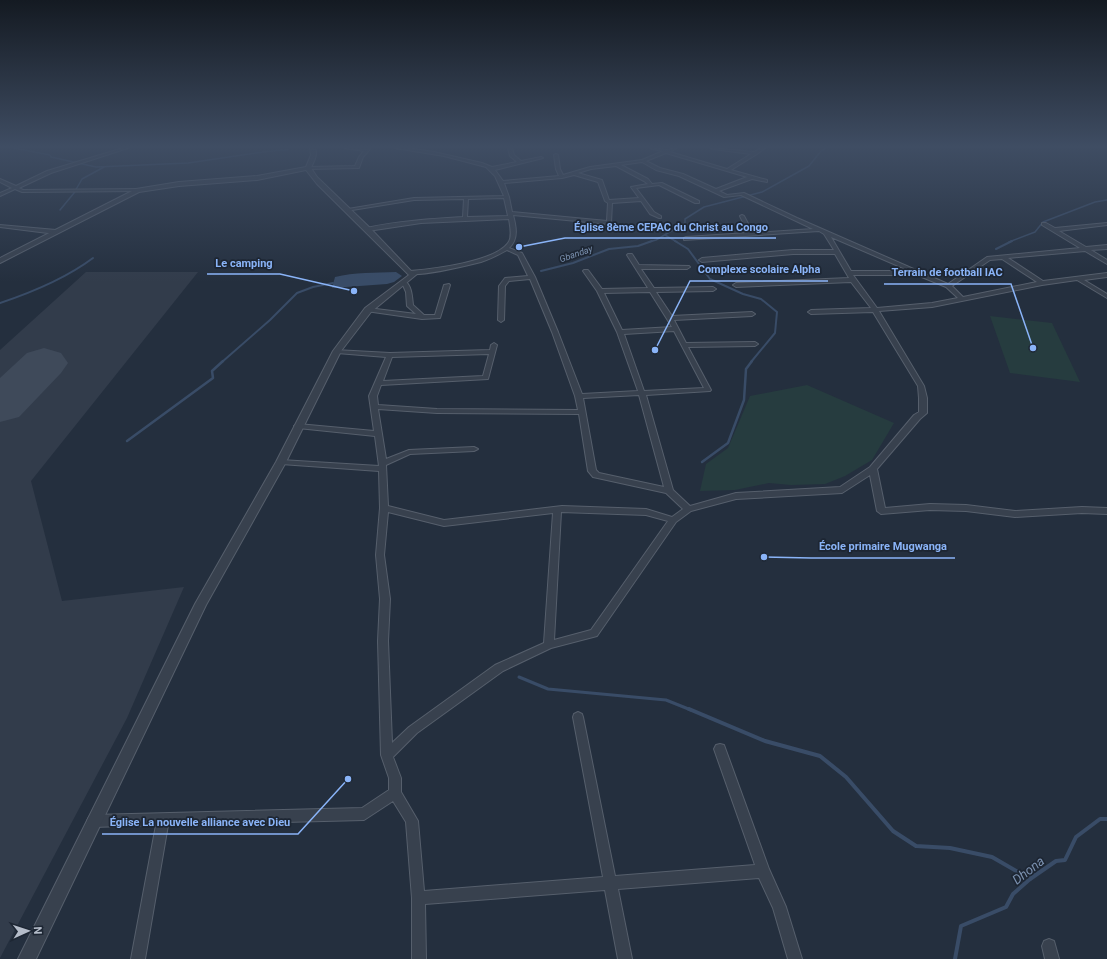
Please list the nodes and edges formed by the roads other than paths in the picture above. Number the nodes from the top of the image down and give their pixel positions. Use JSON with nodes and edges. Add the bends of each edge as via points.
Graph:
{"nodes":[{"id":1,"x":132,"y":193,"type":"edge"},
{"id":2,"x":329,"y":193,"type":"edge"},
{"id":3,"x":506,"y":193,"type":"edge"},
{"id":4,"x":604,"y":193,"type":"edge"},
{"id":5,"x":637,"y":193,"type":"edge"},
{"id":6,"x":678,"y":193,"type":"edge"},
{"id":7,"x":720,"y":193,"type":"edge"},
{"id":8,"x":507,"y":197,"type":"junction"},
{"id":9,"x":466,"y":198,"type":"junction"},
{"id":10,"x":642,"y":200,"type":"junction"},
{"id":11,"x":610,"y":202,"type":"junction"},
{"id":12,"x":697,"y":202,"type":"dead end"},
{"id":13,"x":348,"y":210,"type":"junction"},
{"id":14,"x":511,"y":215,"type":"junction"},
{"id":15,"x":742,"y":216,"type":"dead end"},
{"id":16,"x":659,"y":217,"type":"dead end"},
{"id":17,"x":465,"y":218,"type":"junction"},
{"id":18,"x":1044,"y":224,"type":"dead end"},
{"id":19,"x":1107,"y":224,"type":"edge"},
{"id":20,"x":0,"y":226,"type":"edge"},
{"id":21,"x":368,"y":229,"type":"junction"},
{"id":22,"x":1053,"y":230,"type":"junction"},
{"id":23,"x":824,"y":231,"type":"junction"},
{"id":24,"x":56,"y":232,"type":"junction"},
{"id":25,"x":751,"y":234,"type":"junction"},
{"id":26,"x":686,"y":239,"type":"dead end"},
{"id":27,"x":1107,"y":247,"type":"edge"},
{"id":28,"x":506,"y":248,"type":"junction"},
{"id":29,"x":1086,"y":249,"type":"junction"},
{"id":30,"x":836,"y":252,"type":"junction"},
{"id":31,"x":630,"y":255,"type":"dead end"},
{"id":32,"x":1003,"y":258,"type":"junction"},
{"id":33,"x":0,"y":260,"type":"edge"},
{"id":34,"x":702,"y":260,"type":"dead end"},
{"id":35,"x":1107,"y":262,"type":"edge"},
{"id":36,"x":687,"y":266,"type":"dead end"},
{"id":37,"x":637,"y":267,"type":"junction"},
{"id":38,"x":586,"y":271,"type":"dead end"},
{"id":39,"x":849,"y":273,"type":"junction"},
{"id":40,"x":919,"y":273,"type":"junction"},
{"id":41,"x":1107,"y":275,"type":"edge"},
{"id":42,"x":532,"y":277,"type":"junction"},
{"id":43,"x":407,"y":278,"type":"junction"},
{"id":44,"x":1079,"y":279,"type":"junction"},
{"id":45,"x":853,"y":280,"type":"junction"},
{"id":46,"x":1042,"y":283,"type":"junction"},
{"id":47,"x":447,"y":285,"type":"dead end"},
{"id":48,"x":736,"y":285,"type":"dead end"},
{"id":49,"x":948,"y":286,"type":"junction"},
{"id":50,"x":714,"y":289,"type":"dead end"},
{"id":51,"x":652,"y":290,"type":"junction"},
{"id":52,"x":600,"y":291,"type":"junction"},
{"id":53,"x":1107,"y":296,"type":"edge"},
{"id":54,"x":961,"y":298,"type":"junction"},
{"id":55,"x":368,"y":310,"type":"junction"},
{"id":56,"x":874,"y":310,"type":"junction"},
{"id":57,"x":811,"y":312,"type":"dead end"},
{"id":58,"x":752,"y":314,"type":"dead end"},
{"id":59,"x":422,"y":318,"type":"junction"},
{"id":60,"x":670,"y":318,"type":"junction"},
{"id":61,"x":501,"y":320,"type":"dead end"},
{"id":62,"x":676,"y":329,"type":"junction"},
{"id":63,"x":620,"y":332,"type":"junction"},
{"id":64,"x":755,"y":344,"type":"dead end"},
{"id":65,"x":684,"y":345,"type":"junction"},
{"id":66,"x":337,"y":351,"type":"junction"},
{"id":67,"x":390,"y":355,"type":"junction"},
{"id":68,"x":379,"y":383,"type":"junction"},
{"id":69,"x":642,"y":394,"type":"junction"},
{"id":70,"x":579,"y":396,"type":"junction"},
{"id":71,"x":374,"y":407,"type":"junction"},
{"id":72,"x":581,"y":412,"type":"junction"},
{"id":73,"x":298,"y":426,"type":"junction"},
{"id":74,"x":377,"y":434,"type":"junction"},
{"id":75,"x":474,"y":449,"type":"dead end"},
{"id":76,"x":281,"y":462,"type":"junction"},
{"id":77,"x":382,"y":466,"type":"junction"},
{"id":78,"x":874,"y":469,"type":"junction"},
{"id":79,"x":669,"y":491,"type":"junction"},
{"id":80,"x":384,"y":508,"type":"junction"},
{"id":81,"x":688,"y":509,"type":"junction"},
{"id":82,"x":557,"y":510,"type":"junction"},
{"id":83,"x":1107,"y":511,"type":"edge"},
{"id":84,"x":673,"y":520,"type":"junction"},
{"id":85,"x":549,"y":645,"type":"junction"},
{"id":86,"x":578,"y":717,"type":"dead end"},
{"id":87,"x":720,"y":749,"type":"dead end"},
{"id":88,"x":387,"y":755,"type":"junction"},
{"id":89,"x":395,"y":794,"type":"junction"},
{"id":90,"x":163,"y":819,"type":"junction"},
{"id":91,"x":93,"y":821,"type":"junction"},
{"id":92,"x":763,"y":871,"type":"junction"},
{"id":93,"x":609,"y":883,"type":"junction"},
{"id":94,"x":418,"y":898,"type":"junction"},
{"id":95,"x":26,"y":959,"type":"edge"},
{"id":96,"x":138,"y":959,"type":"edge"},
{"id":97,"x":419,"y":959,"type":"edge"},
{"id":98,"x":625,"y":959,"type":"edge"},
{"id":99,"x":795,"y":959,"type":"edge"}],
"edges":[{"from":1,"to":24,"type":"street"},
{"from":2,"to":13,"type":"street"},
{"from":3,"to":8,"type":"street"},
{"from":4,"to":11,"type":"street"},
{"from":5,"to":10,"type":"street"},
{"from":6,"to":12,"type":"street"},
{"from":7,"to":23,"type":"street","via":[[726,196],[742,194]]},
{"from":8,"to":9,"type":"street"},
{"from":8,"to":14,"type":"street"},
{"from":9,"to":13,"type":"street","via":[[414,199]]},
{"from":9,"to":17,"type":"street"},
{"from":10,"to":11,"type":"street"},
{"from":10,"to":16,"type":"street","via":[[652,213]]},
{"from":11,"to":14,"type":"street","via":[[609,223]]},
{"from":13,"to":21,"type":"street"},
{"from":14,"to":17,"type":"street"},
{"from":14,"to":28,"type":"street","via":[[513,232],[511,242]]},
{"from":15,"to":25,"type":"street"},
{"from":17,"to":21,"type":"street","via":[[400,223]]},
{"from":18,"to":22,"type":"street"},
{"from":19,"to":22,"type":"street"},
{"from":20,"to":24,"type":"street"},
{"from":21,"to":43,"type":"street"},
{"from":22,"to":29,"type":"street"},
{"from":23,"to":25,"type":"street"},
{"from":23,"to":30,"type":"street"},
{"from":23,"to":40,"type":"street"},
{"from":24,"to":33,"type":"street"},
{"from":25,"to":26,"type":"street"},
{"from":27,"to":29,"type":"street"},
{"from":28,"to":42,"type":"street","via":[[520,254]]},
{"from":28,"to":43,"type":"street","via":[[496,254],[459,266]]},
{"from":29,"to":32,"type":"street"},
{"from":29,"to":35,"type":"street"},
{"from":30,"to":34,"type":"street","via":[[793,252]]},
{"from":30,"to":39,"type":"street"},
{"from":31,"to":37,"type":"street"},
{"from":32,"to":46,"type":"street"},
{"from":32,"to":49,"type":"street","via":[[989,258]]},
{"from":36,"to":37,"type":"street"},
{"from":37,"to":51,"type":"street"},
{"from":38,"to":52,"type":"street"},
{"from":39,"to":40,"type":"street"},
{"from":39,"to":45,"type":"street"},
{"from":40,"to":49,"type":"street"},
{"from":41,"to":44,"type":"street"},
{"from":42,"to":61,"type":"street","via":[[506,279],[502,286]]},
{"from":42,"to":70,"type":"street"},
{"from":43,"to":55,"type":"street"},
{"from":43,"to":59,"type":"street","via":[[410,306]]},
{"from":44,"to":46,"type":"street"},
{"from":44,"to":53,"type":"street"},
{"from":45,"to":48,"type":"street"},
{"from":45,"to":56,"type":"street"},
{"from":46,"to":54,"type":"street"},
{"from":47,"to":59,"type":"street","via":[[438,317]]},
{"from":49,"to":54,"type":"street"},
{"from":50,"to":51,"type":"street"},
{"from":51,"to":52,"type":"street"},
{"from":51,"to":60,"type":"street"},
{"from":52,"to":63,"type":"street"},
{"from":54,"to":56,"type":"street","via":[[932,305]]},
{"from":55,"to":59,"type":"street"},
{"from":55,"to":66,"type":"street"},
{"from":56,"to":57,"type":"street"},
{"from":56,"to":78,"type":"street","via":[[921,386],[923,413]]},
{"from":58,"to":60,"type":"street"},
{"from":60,"to":62,"type":"street"},
{"from":62,"to":63,"type":"street"},
{"from":62,"to":65,"type":"street"},
{"from":63,"to":69,"type":"street"},
{"from":64,"to":65,"type":"street"},
{"from":65,"to":69,"type":"street","via":[[708,390]]},
{"from":66,"to":67,"type":"street"},
{"from":66,"to":73,"type":"street"},
{"from":67,"to":68,"type":"street"},
{"from":67,"to":68,"type":"street","via":[[494,349],[486,378]]},
{"from":68,"to":71,"type":"street","via":[[373,396]]},
{"from":69,"to":70,"type":"street"},
{"from":69,"to":79,"type":"street"},
{"from":70,"to":72,"type":"street"},
{"from":71,"to":72,"type":"street","via":[[437,411]]},
{"from":71,"to":74,"type":"street"},
{"from":72,"to":79,"type":"street","via":[[592,471],[596,475]]},
{"from":73,"to":74,"type":"street"},
{"from":73,"to":76,"type":"street"},
{"from":74,"to":77,"type":"street"},
{"from":75,"to":77,"type":"street","via":[[409,452]]},
{"from":76,"to":77,"type":"street"},
{"from":76,"to":91,"type":"street","via":[[202,604]]},
{"from":77,"to":80,"type":"street"},
{"from":78,"to":81,"type":"street","via":[[842,490],[736,496]]},
{"from":78,"to":83,"type":"street","via":[[882,511],[930,507],[1015,514]]},
{"from":79,"to":81,"type":"street"},
{"from":80,"to":82,"type":"street","via":[[444,523]]},
{"from":80,"to":88,"type":"street","via":[[380,555],[385,599],[383,641]]},
{"from":81,"to":84,"type":"street"},
{"from":82,"to":84,"type":"street","via":[[603,509],[646,512]]},
{"from":82,"to":85,"type":"street"},
{"from":84,"to":85,"type":"street","via":[[594,633]]},
{"from":85,"to":88,"type":"street","via":[[499,668],[413,730]]},
{"from":86,"to":93,"type":"street"},
{"from":87,"to":92,"type":"street"},
{"from":88,"to":89,"type":"street","via":[[395,778]]},
{"from":89,"to":90,"type":"street","via":[[364,814]]},
{"from":89,"to":94,"type":"street","via":[[412,821]]},
{"from":90,"to":91,"type":"street"},
{"from":90,"to":96,"type":"street"},
{"from":91,"to":95,"type":"street"},
{"from":92,"to":93,"type":"street"},
{"from":92,"to":99,"type":"street","via":[[779,907]]},
{"from":93,"to":94,"type":"street"},
{"from":93,"to":98,"type":"street"},
{"from":94,"to":97,"type":"street"}]}
